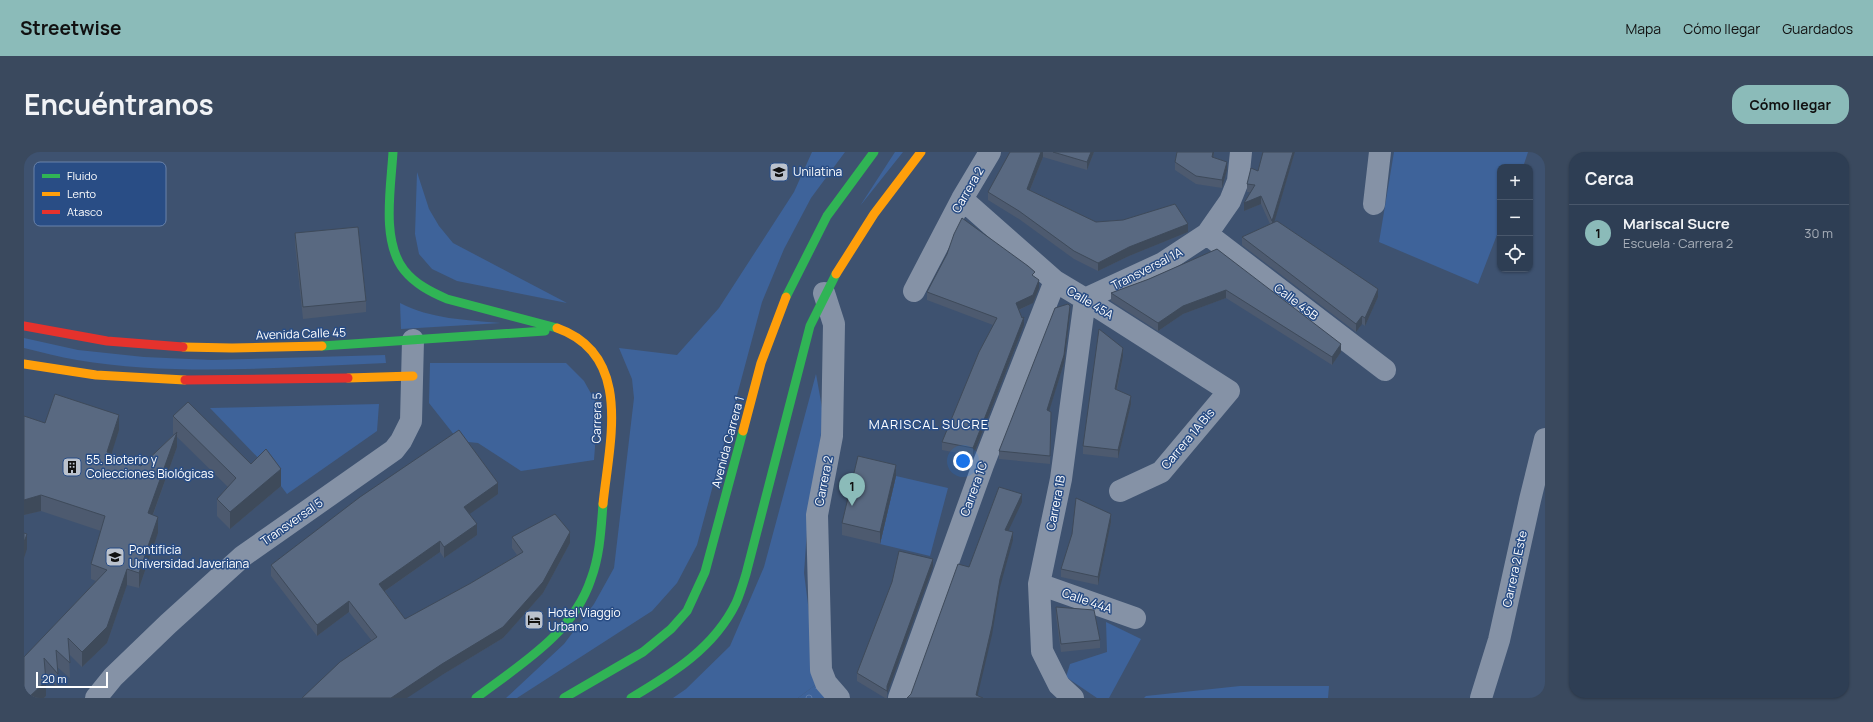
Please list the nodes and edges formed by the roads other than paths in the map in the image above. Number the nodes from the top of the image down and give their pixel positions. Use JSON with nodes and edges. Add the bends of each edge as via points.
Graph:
{"nodes":[{"id":1,"x":393,"y":152,"type":"edge"},
{"id":2,"x":874,"y":152,"type":"edge"},
{"id":3,"x":921,"y":152,"type":"edge"},
{"id":4,"x":990,"y":152,"type":"edge"},
{"id":5,"x":1241,"y":152,"type":"edge"},
{"id":6,"x":1380,"y":152,"type":"edge"},
{"id":7,"x":962,"y":199,"type":"junction"},
{"id":8,"x":1374,"y":204,"type":"dead end"},
{"id":9,"x":1207,"y":234,"type":"junction"},
{"id":10,"x":1055,"y":281,"type":"junction"},
{"id":11,"x":914,"y":291,"type":"dead end"},
{"id":12,"x":824,"y":293,"type":"junction"},
{"id":13,"x":1085,"y":299,"type":"junction"},
{"id":14,"x":24,"y":326,"type":"edge"},
{"id":15,"x":579,"y":339,"type":"junction"},
{"id":16,"x":413,"y":340,"type":"junction"},
{"id":17,"x":24,"y":364,"type":"edge"},
{"id":18,"x":1385,"y":370,"type":"dead end"},
{"id":19,"x":412,"y":376,"type":"junction"},
{"id":20,"x":1229,"y":391,"type":"joint"},
{"id":21,"x":1545,"y":439,"type":"edge"},
{"id":22,"x":1120,"y":491,"type":"dead end"},
{"id":23,"x":1039,"y":584,"type":"junction"},
{"id":24,"x":1135,"y":618,"type":"dead end"},
{"id":25,"x":96,"y":698,"type":"edge"},
{"id":26,"x":476,"y":698,"type":"edge"},
{"id":27,"x":564,"y":698,"type":"edge"},
{"id":28,"x":631,"y":698,"type":"edge"},
{"id":29,"x":839,"y":698,"type":"edge"},
{"id":30,"x":899,"y":698,"type":"edge"},
{"id":31,"x":1073,"y":698,"type":"edge"},
{"id":32,"x":1481,"y":698,"type":"edge"}],
"edges":[{"from":1,"to":15,"type":"main road","name":"Carrera 5","via":[[389,232],[392,247],[403,269],[416,284],[466,305],[561,329]]},
{"from":2,"to":27,"type":"main road","name":"Avenida Carrera 1","via":[[827,216],[776,320],[761,363],[705,572],[696,595],[684,616],[667,634],[643,652]]},
{"from":3,"to":12,"type":"main road","via":[[888,194]]},
{"from":4,"to":7,"type":"street","name":"Carrera 2"},
{"from":5,"to":9,"type":"street","via":[[1238,181],[1230,201]]},
{"from":6,"to":8,"type":"street"},
{"from":7,"to":10,"type":"street","name":"Calle 45A"},
{"from":7,"to":11,"type":"street","name":"Carrera 2"},
{"from":9,"to":13,"type":"street","name":"Transversal 1A","via":[[1163,263]]},
{"from":9,"to":18,"type":"street","name":"Calle 45B"},
{"from":10,"to":13,"type":"street","name":"Calle 45A"},
{"from":10,"to":30,"type":"street","name":"Carrera 1C","via":[[983,465]]},
{"from":12,"to":28,"type":"main road","via":[[810,326],[746,574],[736,602],[721,629],[703,650],[680,669]]},
{"from":12,"to":29,"type":"street","name":"Carrera 2","via":[[834,324],[832,436],[817,515],[821,670],[826,683]]},
{"from":13,"to":20,"type":"street","name":"Calle 45A"},
{"from":13,"to":23,"type":"street","name":"Carrera 1B","via":[[1061,479]]},
{"from":14,"to":16,"type":"main road","name":"Avenida Calle 45","via":[[109,342],[166,346],[296,347]]},
{"from":15,"to":16,"type":"main road","name":"Avenida Calle 45","via":[[547,331],[500,332]]},
{"from":15,"to":26,"type":"main road","name":"Carrera 5","via":[[590,348],[604,371],[612,401],[593,574],[584,596],[565,625]]},
{"from":16,"to":19,"type":"street","name":"Transversal 5"},
{"from":17,"to":19,"type":"main road","via":[[77,374],[142,379],[300,380]]},
{"from":19,"to":25,"type":"street","name":"Transversal 5","via":[[410,421],[394,450],[243,556],[113,677]]},
{"from":20,"to":22,"type":"street","name":"Carrera 1A Bis","via":[[1161,472]]},
{"from":21,"to":32,"type":"street","name":"Carrera 2 Este","via":[[1499,640]]},
{"from":23,"to":24,"type":"street","name":"Calle 44A"},
{"from":23,"to":31,"type":"street","name":"Carrera 1B","via":[[1042,651],[1059,685]]}]}
